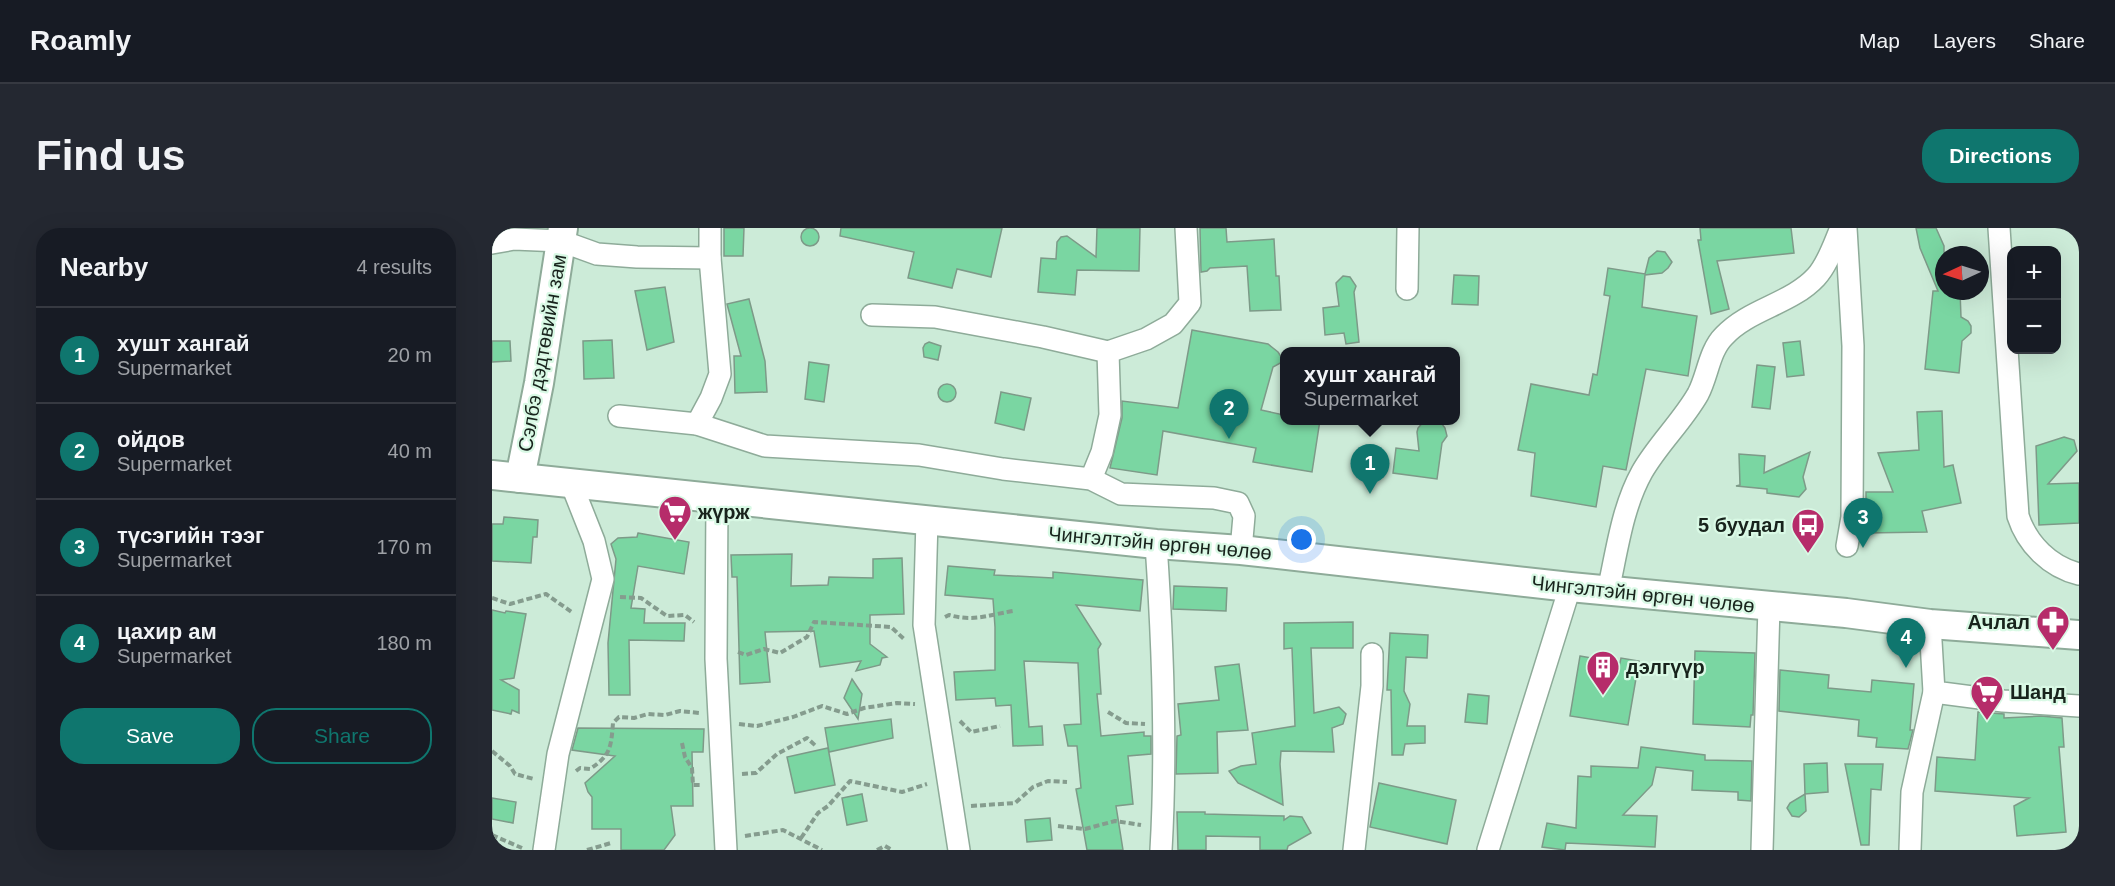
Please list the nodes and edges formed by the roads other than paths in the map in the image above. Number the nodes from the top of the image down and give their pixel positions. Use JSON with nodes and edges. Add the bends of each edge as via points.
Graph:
{"nodes":[{"id":1,"x":710,"y":228,"type":"edge"},
{"id":2,"x":1186,"y":228,"type":"edge"},
{"id":3,"x":1408,"y":228,"type":"edge"},
{"id":4,"x":1841,"y":228,"type":"edge"},
{"id":5,"x":1846,"y":228,"type":"edge"},
{"id":6,"x":1999,"y":228,"type":"edge"},
{"id":7,"x":562,"y":235,"type":"edge"},
{"id":8,"x":492,"y":243,"type":"edge"},
{"id":9,"x":710,"y":258,"type":"junction"},
{"id":10,"x":1407,"y":289,"type":"dead end"},
{"id":11,"x":872,"y":315,"type":"dead end"},
{"id":12,"x":1108,"y":352,"type":"junction"},
{"id":13,"x":619,"y":416,"type":"dead end"},
{"id":14,"x":697,"y":424,"type":"junction"},
{"id":15,"x":492,"y":475,"type":"edge"},
{"id":16,"x":520,"y":478,"type":"junction"},
{"id":17,"x":1091,"y":479,"type":"junction"},
{"id":18,"x":571,"y":483,"type":"junction"},
{"id":19,"x":717,"y":499,"type":"junction"},
{"id":20,"x":927,"y":520,"type":"junction"},
{"id":21,"x":1156,"y":544,"type":"junction"},
{"id":22,"x":1847,"y":546,"type":"dead end"},
{"id":23,"x":1241,"y":550,"type":"junction"},
{"id":24,"x":2079,"y":574,"type":"edge"},
{"id":25,"x":1570,"y":587,"type":"junction"},
{"id":26,"x":1608,"y":591,"type":"junction"},
{"id":27,"x":1769,"y":606,"type":"junction"},
{"id":28,"x":1930,"y":624,"type":"junction"},
{"id":29,"x":2079,"y":636,"type":"edge"},
{"id":30,"x":1372,"y":654,"type":"dead end"},
{"id":31,"x":1934,"y":692,"type":"junction"},
{"id":32,"x":2079,"y":706,"type":"edge"},
{"id":33,"x":733,"y":843,"type":"edge"},
{"id":34,"x":544,"y":850,"type":"edge"},
{"id":35,"x":959,"y":850,"type":"edge"},
{"id":36,"x":1161,"y":850,"type":"edge"},
{"id":37,"x":1354,"y":850,"type":"edge"},
{"id":38,"x":1488,"y":850,"type":"edge"},
{"id":39,"x":1762,"y":850,"type":"edge"},
{"id":40,"x":1910,"y":850,"type":"edge"}],
"edges":[{"from":1,"to":9,"type":"street"},
{"from":2,"to":12,"type":"street","via":[[1190,303],[1173,324],[1146,339]]},
{"from":3,"to":10,"type":"street"},
{"from":4,"to":26,"type":"street","via":[[1822,269],[1809,284],[1733,327],[1719,342],[1698,393],[1636,483],[1625,513]]},
{"from":5,"to":22,"type":"street","via":[[1852,346],[1852,517]]},
{"from":6,"to":24,"type":"street","via":[[2018,516],[2023,530],[2045,557],[2066,571]]},
{"from":7,"to":8,"type":"street"},
{"from":7,"to":9,"type":"street","via":[[597,254]]},
{"from":7,"to":16,"type":"main road","name":"Сэлбэ дэдтөвийн зам"},
{"from":9,"to":14,"type":"street","via":[[720,374]]},
{"from":11,"to":12,"type":"street","via":[[935,317]]},
{"from":12,"to":17,"type":"street","via":[[1110,415]]},
{"from":13,"to":14,"type":"street"},
{"from":14,"to":17,"type":"street","via":[[765,446],[918,455]]},
{"from":15,"to":16,"type":"main road","name":"Чингэлтэйн өргөн чөлөө"},
{"from":16,"to":18,"type":"main road","name":"Чингэлтэйн өргөн чөлөө"},
{"from":17,"to":23,"type":"street","via":[[1121,494],[1214,498],[1238,503],[1244,516]]},
{"from":18,"to":19,"type":"main road","name":"Чингэлтэйн өргөн чөлөө"},
{"from":18,"to":34,"type":"street","via":[[594,541],[603,579],[558,754]]},
{"from":19,"to":20,"type":"main road","name":"Чингэлтэйн өргөн чөлөө"},
{"from":19,"to":33,"type":"street","via":[[719,711],[723,785]]},
{"from":20,"to":21,"type":"main road","name":"Чингэлтэйн өргөн чөлөө"},
{"from":20,"to":35,"type":"street","via":[[924,625]]},
{"from":21,"to":23,"type":"main road","name":"Чингэлтэйн өргөн чөлөө"},
{"from":21,"to":36,"type":"street","via":[[1164,651]]},
{"from":23,"to":25,"type":"main road","name":"Чингэлтэйн өргөн чөлөө"},
{"from":25,"to":26,"type":"main road","name":"Чингэлтэйн өргөн чөлөө"},
{"from":25,"to":38,"type":"street"},
{"from":26,"to":27,"type":"main road","name":"Чингэлтэйн өргөн чөлөө"},
{"from":27,"to":28,"type":"main road","name":"Чингэлтэйн өргөн чөлөө"},
{"from":27,"to":39,"type":"street"},
{"from":28,"to":29,"type":"main road","name":"Чингэлтэйн өргөн чөлөө"},
{"from":28,"to":31,"type":"street"},
{"from":30,"to":37,"type":"street"},
{"from":31,"to":32,"type":"street"},
{"from":31,"to":40,"type":"street","via":[[1912,792]]}]}
